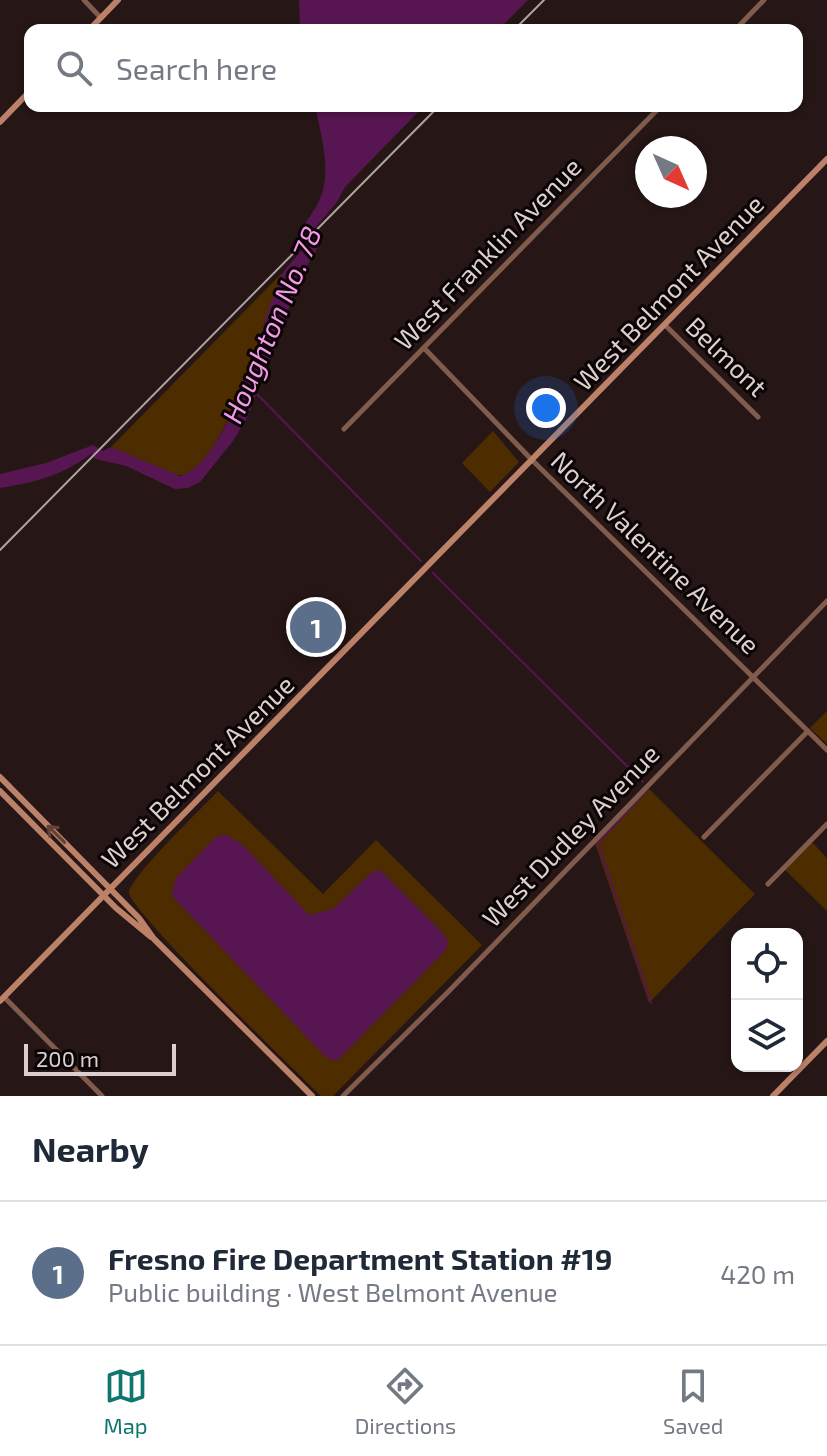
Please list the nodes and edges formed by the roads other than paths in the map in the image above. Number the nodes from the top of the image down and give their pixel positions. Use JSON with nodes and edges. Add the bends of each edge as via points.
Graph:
{"nodes":[{"id":1,"x":84,"y":0,"type":"edge"},
{"id":2,"x":118,"y":0,"type":"edge"},
{"id":3,"x":764,"y":0,"type":"edge"},
{"id":4,"x":101,"y":18,"type":"junction"},
{"id":5,"x":95,"y":24,"type":"edge"},
{"id":6,"x":741,"y":24,"type":"edge"},
{"id":7,"x":24,"y":97,"type":"edge"},
{"id":8,"x":655,"y":112,"type":"edge"},
{"id":9,"x":0,"y":122,"type":"edge"},
{"id":10,"x":827,"y":159,"type":"edge"},
{"id":11,"x":665,"y":325,"type":"junction"},
{"id":12,"x":424,"y":348,"type":"junction"},
{"id":13,"x":758,"y":417,"type":"dead end"},
{"id":14,"x":344,"y":429,"type":"dead end"},
{"id":15,"x":532,"y":460,"type":"junction"},
{"id":16,"x":827,"y":601,"type":"edge"},
{"id":17,"x":753,"y":677,"type":"junction"},
{"id":18,"x":808,"y":731,"type":"junction"},
{"id":19,"x":827,"y":750,"type":"edge"},
{"id":20,"x":0,"y":777,"type":"edge"},
{"id":21,"x":0,"y":791,"type":"edge"},
{"id":22,"x":827,"y":824,"type":"edge"},
{"id":23,"x":704,"y":837,"type":"dead end"},
{"id":24,"x":768,"y":884,"type":"dead end"},
{"id":25,"x":111,"y":890,"type":"junction"},
{"id":26,"x":104,"y":896,"type":"junction"},
{"id":27,"x":154,"y":939,"type":"junction"},
{"id":28,"x":2,"y":999,"type":"edge"},
{"id":29,"x":827,"y":1041,"type":"edge"},
{"id":30,"x":102,"y":1096,"type":"edge"},
{"id":31,"x":312,"y":1096,"type":"edge"},
{"id":32,"x":343,"y":1096,"type":"edge"},
{"id":33,"x":773,"y":1096,"type":"edge"}],
"edges":[{"from":1,"to":4,"type":"street"},
{"from":2,"to":4,"type":"street"},
{"from":3,"to":6,"type":"street"},
{"from":4,"to":5,"type":"street"},
{"from":7,"to":9,"type":"street"},
{"from":8,"to":12,"type":"street","name":"West Franklin Avenue"},
{"from":10,"to":11,"type":"street","name":"West Belmont Avenue"},
{"from":11,"to":13,"type":"street","name":"Belmont"},
{"from":11,"to":15,"type":"street","name":"West Belmont Avenue"},
{"from":12,"to":14,"type":"street","name":"West Franklin Avenue"},
{"from":12,"to":15,"type":"street","name":"North Valentine Avenue"},
{"from":15,"to":17,"type":"street","name":"North Valentine Avenue"},
{"from":15,"to":25,"type":"street","name":"West Belmont Avenue"},
{"from":16,"to":17,"type":"street","name":"West Dudley Avenue"},
{"from":17,"to":18,"type":"street","name":"North Valentine Avenue"},
{"from":17,"to":32,"type":"street","name":"West Dudley Avenue"},
{"from":18,"to":19,"type":"street","name":"North Valentine Avenue"},
{"from":18,"to":23,"type":"street"},
{"from":25,"to":20,"type":"street","one_way":true},
{"from":21,"to":26,"type":"street"},
{"from":22,"to":24,"type":"street"},
{"from":25,"to":26,"type":"street","name":"West Belmont Avenue"},
{"from":25,"to":27,"type":"street"},
{"from":26,"to":27,"type":"street"},
{"from":26,"to":28,"type":"street","name":"West Belmont Avenue"},
{"from":27,"to":31,"type":"street"},
{"from":28,"to":30,"type":"street"},
{"from":29,"to":33,"type":"street"}]}
